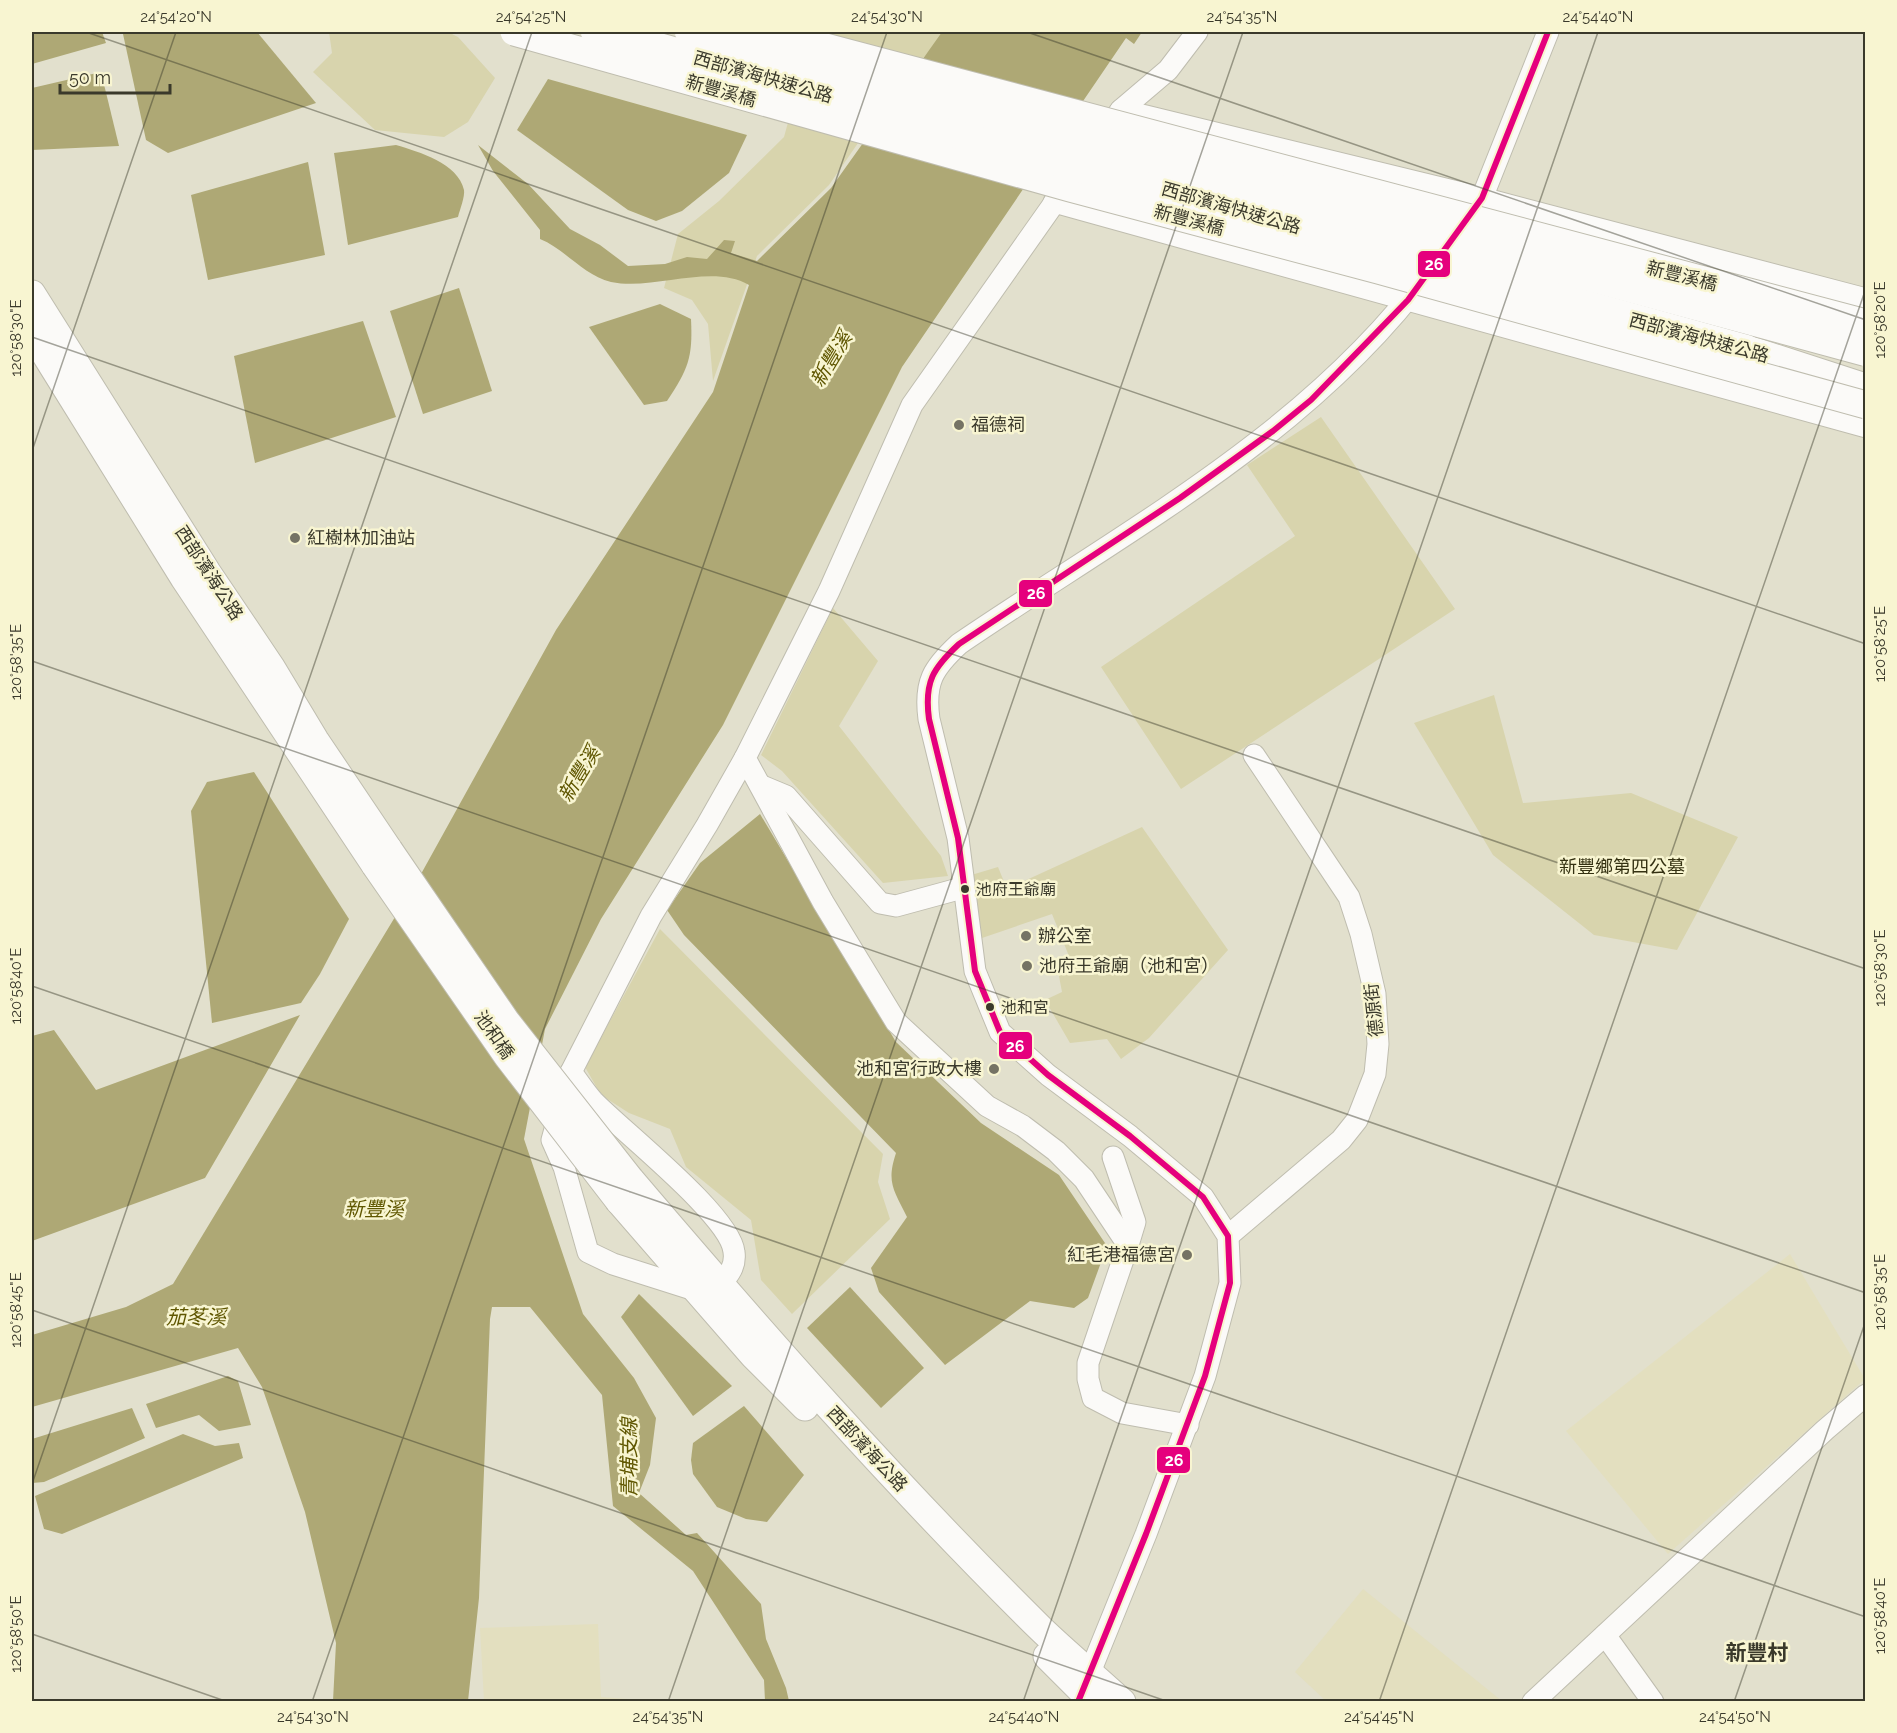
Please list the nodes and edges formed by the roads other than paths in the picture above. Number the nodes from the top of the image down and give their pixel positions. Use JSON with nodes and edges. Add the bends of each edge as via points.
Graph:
{"nodes":[{"id":1,"x":514,"y":32,"type":"edge"},
{"id":2,"x":597,"y":32,"type":"edge"},
{"id":3,"x":691,"y":32,"type":"edge"},
{"id":4,"x":769,"y":32,"type":"edge"},
{"id":5,"x":1197,"y":32,"type":"edge"},
{"id":6,"x":1548,"y":32,"type":"edge"},
{"id":7,"x":1121,"y":110,"type":"junction"},
{"id":8,"x":1174,"y":124,"type":"junction"},
{"id":9,"x":1482,"y":198,"type":"junction"},
{"id":10,"x":1054,"y":202,"type":"junction"},
{"id":11,"x":1143,"y":228,"type":"junction"},
{"id":12,"x":32,"y":294,"type":"edge"},
{"id":13,"x":1866,"y":299,"type":"edge"},
{"id":14,"x":1408,"y":300,"type":"junction"},
{"id":15,"x":1866,"y":323,"type":"edge"},
{"id":16,"x":32,"y":333,"type":"edge"},
{"id":17,"x":1866,"y":350,"type":"edge"},
{"id":18,"x":1746,"y":351,"type":"junction"},
{"id":19,"x":1866,"y":382,"type":"edge"},
{"id":20,"x":1866,"y":390,"type":"edge"},
{"id":21,"x":1866,"y":405,"type":"edge"},
{"id":22,"x":1866,"y":427,"type":"edge"},
{"id":23,"x":1254,"y":755,"type":"dead end"},
{"id":24,"x":745,"y":758,"type":"junction"},
{"id":25,"x":762,"y":786,"type":"junction"},
{"id":26,"x":382,"y":857,"type":"junction"},
{"id":27,"x":962,"y":888,"type":"junction"},
{"id":28,"x":571,"y":1072,"type":"junction"},
{"id":29,"x":593,"y":1100,"type":"junction"},
{"id":30,"x":559,"y":1114,"type":"junction"},
{"id":31,"x":1131,"y":1136,"type":"junction"},
{"id":32,"x":1113,"y":1157,"type":"junction"},
{"id":33,"x":1084,"y":1179,"type":"junction"},
{"id":34,"x":624,"y":1190,"type":"joint"},
{"id":35,"x":1228,"y":1236,"type":"junction"},
{"id":36,"x":1128,"y":1245,"type":"junction"},
{"id":37,"x":709,"y":1287,"type":"junction"},
{"id":38,"x":1866,"y":1395,"type":"edge"},
{"id":39,"x":1188,"y":1425,"type":"junction"},
{"id":40,"x":1605,"y":1635,"type":"junction"},
{"id":41,"x":1086,"y":1692,"type":"edge"},
{"id":42,"x":1122,"y":1701,"type":"edge"},
{"id":43,"x":1533,"y":1701,"type":"edge"},
{"id":44,"x":1653,"y":1701,"type":"edge"}],
"edges":[{"from":1,"to":21,"type":"main road","name":"新豐溪橋","bridge":true},
{"from":2,"to":18,"type":"highway","name":"西部濱海快速公路","bridge":true},
{"from":3,"to":17,"type":"highway","name":"西部濱海快速公路","bridge":true},
{"from":4,"to":15,"type":"main road","name":"新豐溪橋","bridge":true},
{"from":5,"to":7,"type":"street","via":[[1168,70]]},
{"from":6,"to":9,"type":"street"},
{"from":7,"to":8,"type":"street"},
{"from":7,"to":10,"type":"street"},
{"from":8,"to":9,"type":"street"},
{"from":8,"to":11,"type":"street"},
{"from":9,"to":13,"type":"street"},
{"from":9,"to":14,"type":"street"},
{"from":10,"to":11,"type":"street"},
{"from":10,"to":24,"type":"street","via":[[912,405],[829,591]]},
{"from":11,"to":14,"type":"street"},
{"from":12,"to":26,"type":"main road","name":"西部濱海公路"},
{"from":14,"to":22,"type":"street"},
{"from":14,"to":27,"type":"street","via":[[1311,400],[1273,430],[1180,498],[959,644],[940,662],[931,676],[927,704],[958,838]]},
{"from":16,"to":26,"type":"main road","name":"西部濱海公路","via":[[184,578]]},
{"from":18,"to":19,"type":"highway","name":"西部濱海快速公路"},
{"from":18,"to":20,"type":"highway"},
{"from":23,"to":35,"type":"street","name":"德源街","via":[[1349,897],[1375,994],[1378,1044],[1375,1074],[1357,1120],[1341,1140]]},
{"from":24,"to":25,"type":"street"},
{"from":24,"to":28,"type":"street","via":[[651,916]]},
{"from":25,"to":27,"type":"street","via":[[786,795],[880,903],[896,906]]},
{"from":25,"to":33,"type":"street","via":[[824,902],[896,1022],[987,1106],[1023,1126]]},
{"from":26,"to":34,"type":"main road","name":"池和橋","bridge":true,"via":[[506,1021]]},
{"from":27,"to":31,"type":"street","via":[[975,971],[1000,1032],[1048,1075]]},
{"from":28,"to":29,"type":"street"},
{"from":28,"to":30,"type":"street"},
{"from":29,"to":30,"type":"street"},
{"from":29,"to":37,"type":"street","via":[[723,1226],[735,1251],[732,1271]]},
{"from":30,"to":37,"type":"street","via":[[552,1140],[564,1167],[588,1252],[613,1264]]},
{"from":31,"to":32,"type":"street"},
{"from":31,"to":35,"type":"street","via":[[1203,1197]]},
{"from":32,"to":33,"type":"street"},
{"from":32,"to":36,"type":"street","via":[[1135,1222]]},
{"from":33,"to":36,"type":"street"},
{"from":34,"to":37,"type":"main road","name":"西部濱海公路"},
{"from":35,"to":39,"type":"street","via":[[1230,1283]]},
{"from":36,"to":39,"type":"street","via":[[1088,1363],[1093,1398],[1109,1408]]},
{"from":37,"to":41,"type":"main road","name":"西部濱海公路","via":[[753,1355]]},
{"from":38,"to":40,"type":"street"},
{"from":39,"to":41,"type":"street"},
{"from":40,"to":43,"type":"street"},
{"from":40,"to":44,"type":"street"},
{"from":41,"to":42,"type":"main road","name":"西部濱海公路"}]}
